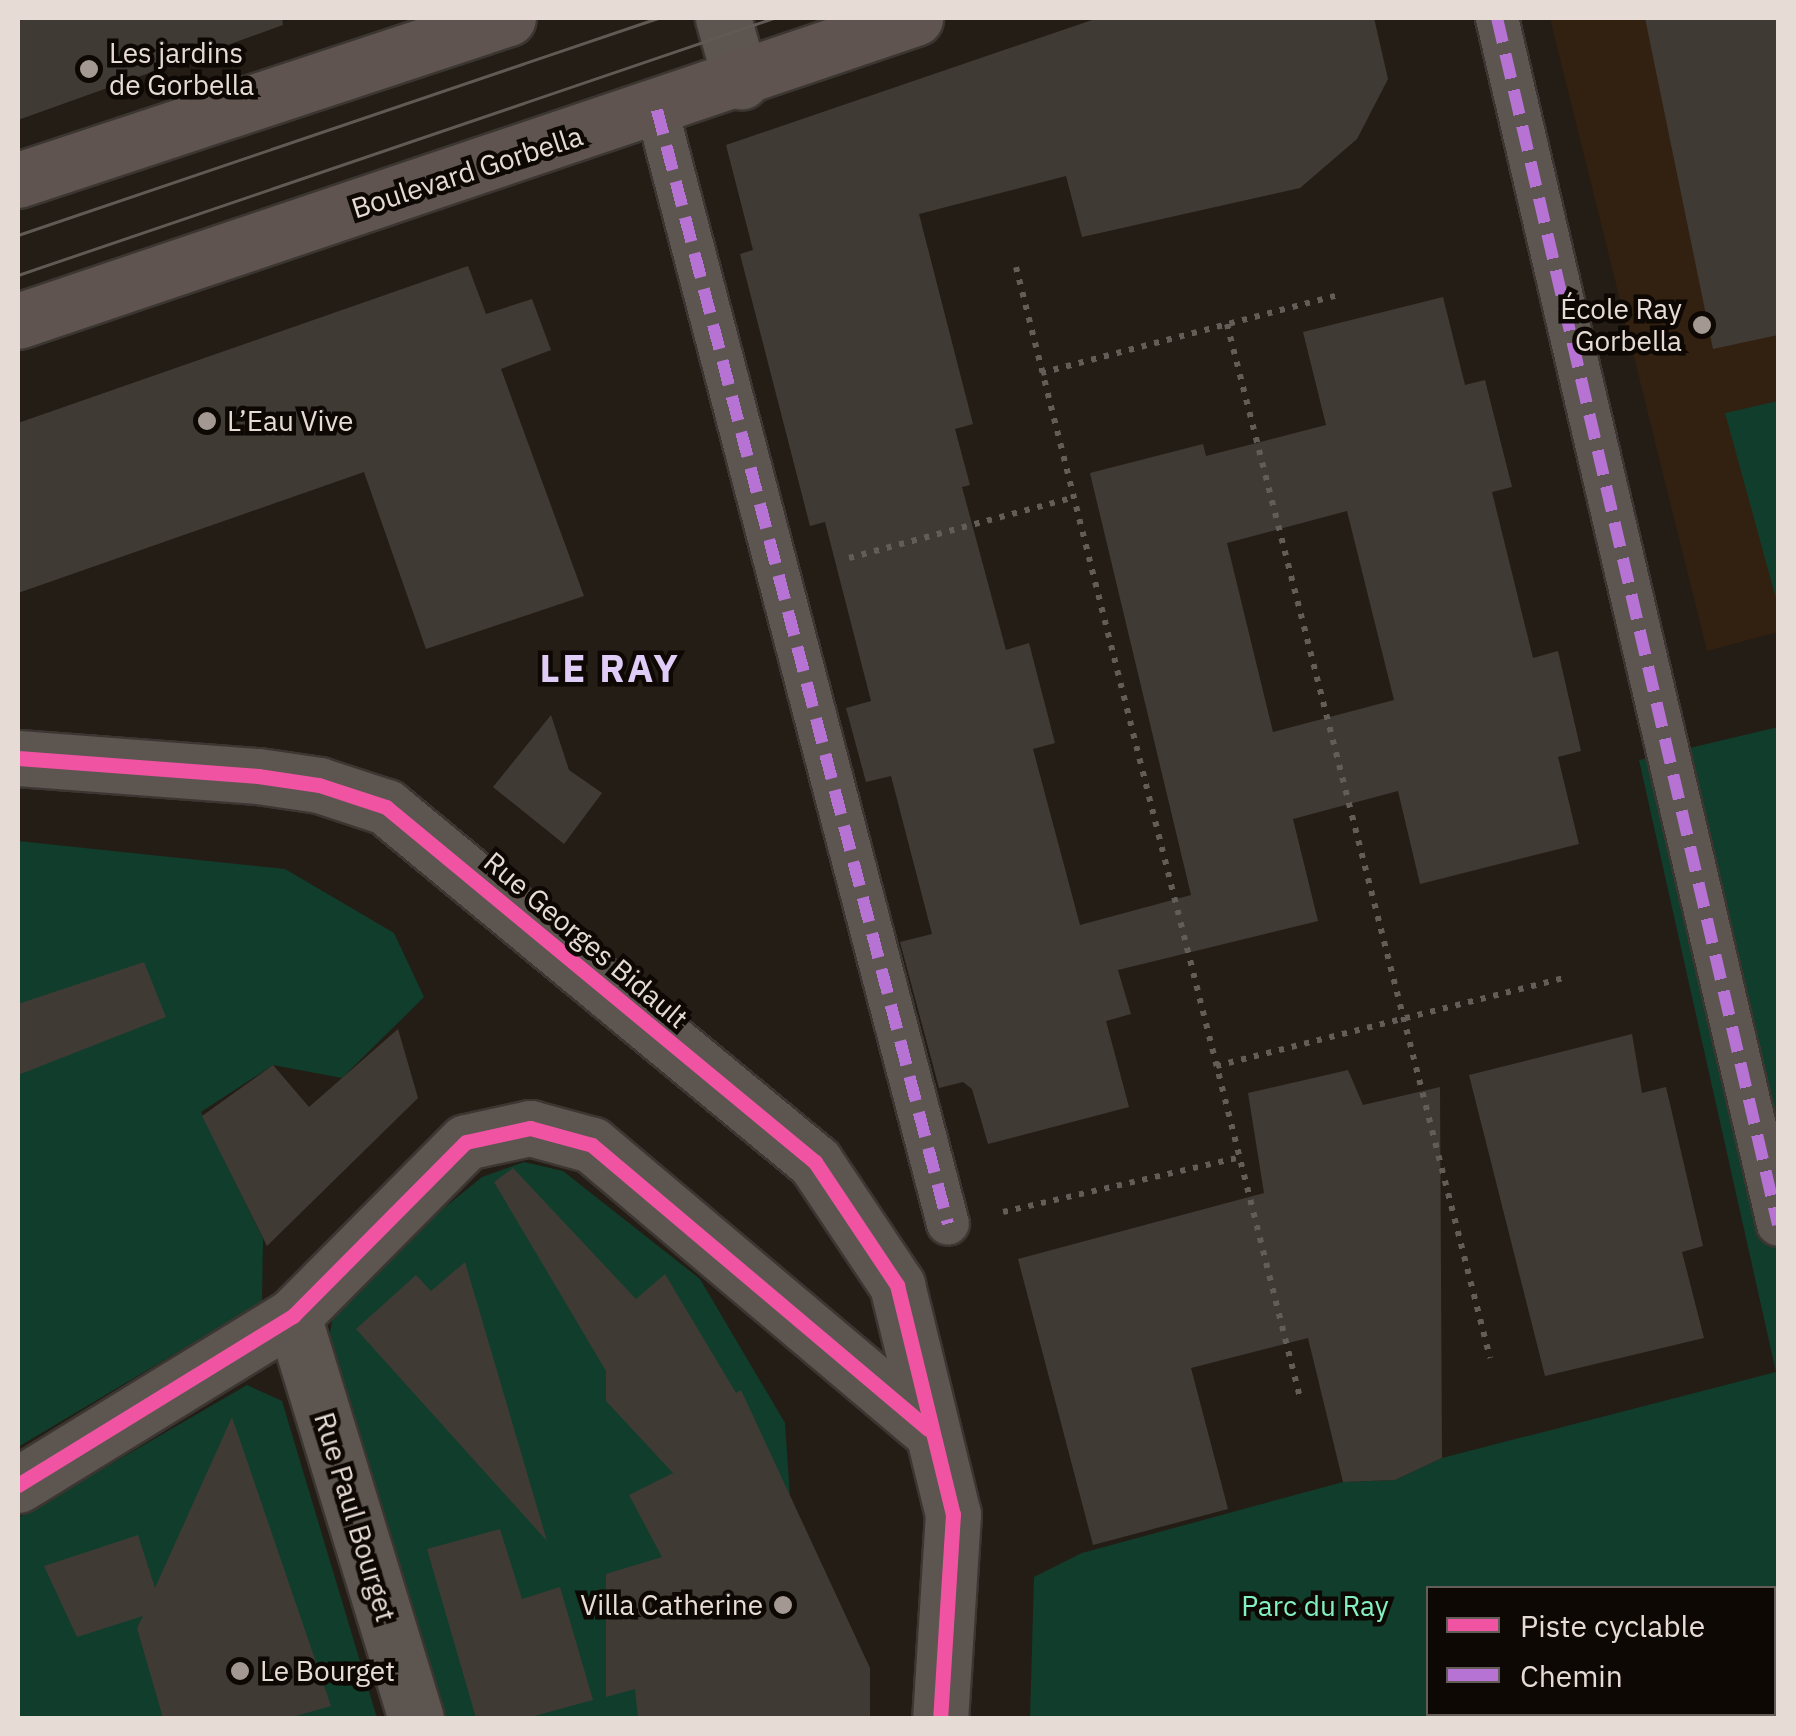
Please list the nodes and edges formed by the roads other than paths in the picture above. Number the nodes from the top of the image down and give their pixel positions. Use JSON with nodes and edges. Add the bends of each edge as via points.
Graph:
{"nodes":[{"id":1,"x":508,"y":18,"type":"edge"},
{"id":2,"x":723,"y":18,"type":"edge"},
{"id":3,"x":915,"y":18,"type":"edge"},
{"id":4,"x":1497,"y":18,"type":"edge"},
{"id":5,"x":741,"y":81,"type":"junction"},
{"id":6,"x":657,"y":110,"type":"junction"},
{"id":7,"x":18,"y":180,"type":"edge"},
{"id":8,"x":18,"y":321,"type":"edge"},
{"id":9,"x":18,"y":758,"type":"edge"},
{"id":10,"x":948,"y":1224,"type":"road end"},
{"id":11,"x":1778,"y":1225,"type":"edge"},
{"id":12,"x":293,"y":1316,"type":"junction"},
{"id":13,"x":928,"y":1429,"type":"junction"},
{"id":14,"x":18,"y":1485,"type":"edge"},
{"id":15,"x":416,"y":1718,"type":"edge"},
{"id":16,"x":940,"y":1718,"type":"edge"}],
"edges":[{"from":1,"to":7,"type":"main road"},
{"from":2,"to":5,"type":"street"},
{"from":3,"to":5,"type":"main road","name":"Boulevard Gorbella"},
{"from":4,"to":11,"type":"street"},
{"from":5,"to":6,"type":"main road","name":"Boulevard Gorbella"},
{"from":6,"to":8,"type":"main road","name":"Boulevard Gorbella"},
{"from":6,"to":10,"type":"street"},
{"from":9,"to":13,"type":"street","name":"Rue Georges Bidault","via":[[273,778],[386,807],[815,1162],[897,1285]]},
{"from":12,"to":13,"type":"street","via":[[466,1142],[530,1128],[592,1145]]},
{"from":12,"to":14,"type":"street"},
{"from":12,"to":15,"type":"street","name":"Rue Paul Bourget"},
{"from":13,"to":16,"type":"street","name":"Rue Georges Bidault","via":[[953,1514]]}]}
